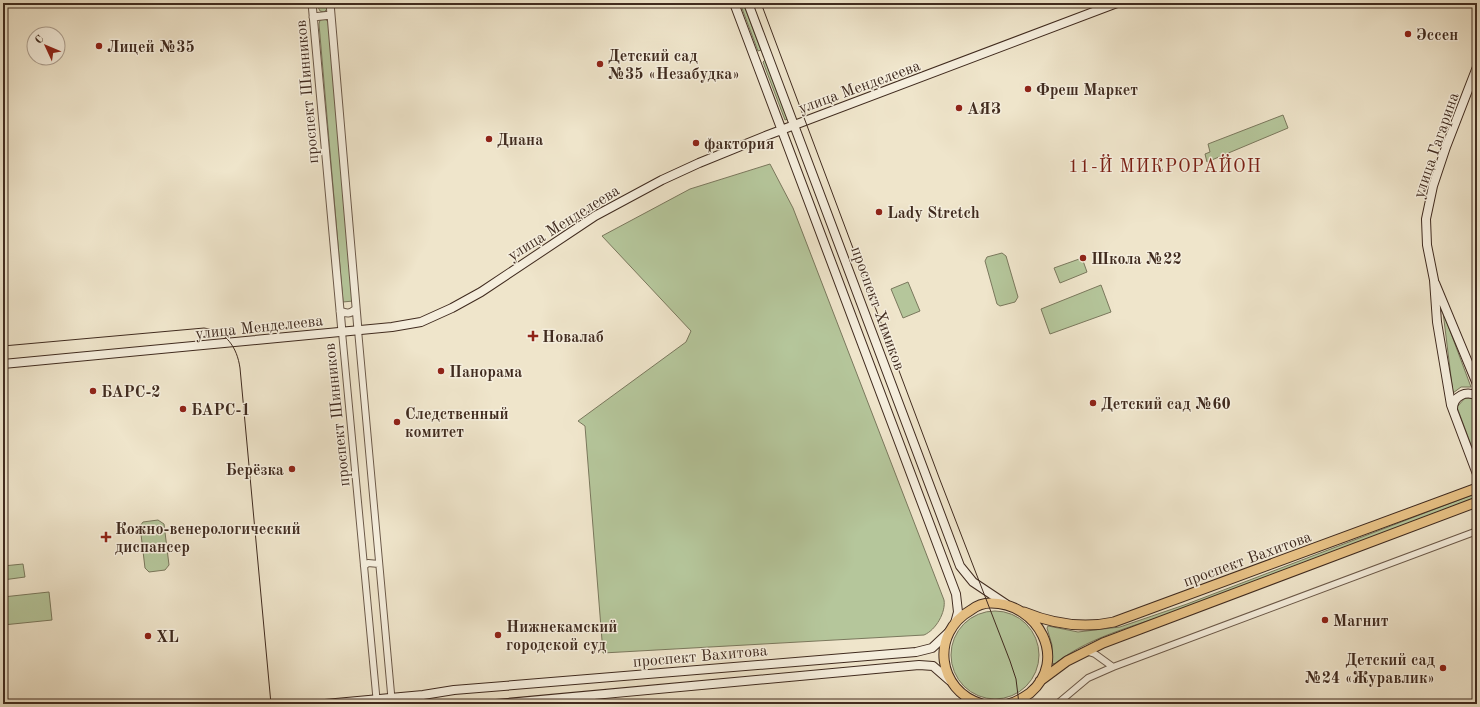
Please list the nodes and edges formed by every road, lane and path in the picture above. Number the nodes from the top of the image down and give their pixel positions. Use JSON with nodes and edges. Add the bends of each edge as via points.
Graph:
{"nodes":[{"id":1,"x":312,"y":3,"type":"edge"},
{"id":2,"x":330,"y":3,"type":"edge"},
{"id":3,"x":734,"y":3,"type":"edge"},
{"id":4,"x":748,"y":3,"type":"edge"},
{"id":5,"x":1117,"y":3,"type":"edge"},
{"id":6,"x":331,"y":15,"type":"junction"},
{"id":7,"x":313,"y":17,"type":"junction"},
{"id":8,"x":773,"y":66,"type":"junction"},
{"id":9,"x":1477,"y":67,"type":"edge"},
{"id":10,"x":759,"y":69,"type":"junction"},
{"id":11,"x":795,"y":125,"type":"junction"},
{"id":12,"x":783,"y":129,"type":"junction"},
{"id":13,"x":849,"y":271,"type":"junction"},
{"id":14,"x":837,"y":276,"type":"junction"},
{"id":15,"x":1434,"y":280,"type":"junction"},
{"id":16,"x":356,"y":309,"type":"junction"},
{"id":17,"x":340,"y":311,"type":"junction"},
{"id":18,"x":358,"y":330,"type":"junction"},
{"id":19,"x":342,"y":332,"type":"junction"},
{"id":20,"x":3,"y":364,"type":"edge"},
{"id":21,"x":1477,"y":384,"type":"edge"},
{"id":22,"x":1477,"y":396,"type":"edge"},
{"id":23,"x":1455,"y":416,"type":"junction"},
{"id":24,"x":1477,"y":474,"type":"edge"},
{"id":25,"x":1477,"y":488,"type":"edge"},
{"id":26,"x":1477,"y":502,"type":"edge"},
{"id":27,"x":1477,"y":531,"type":"edge"},
{"id":28,"x":379,"y":564,"type":"junction"},
{"id":29,"x":364,"y":566,"type":"junction"},
{"id":30,"x":1006,"y":604,"type":"junction"},
{"id":31,"x":1024,"y":612,"type":"junction"},
{"id":32,"x":953,"y":626,"type":"junction"},
{"id":33,"x":1085,"y":651,"type":"junction"},
{"id":34,"x":1112,"y":667,"type":"junction"},
{"id":35,"x":949,"y":680,"type":"junction"},
{"id":36,"x":1040,"y":681,"type":"junction"},
{"id":37,"x":1034,"y":689,"type":"junction"},
{"id":38,"x":963,"y":696,"type":"junction"},
{"id":39,"x":391,"y":701,"type":"edge"},
{"id":40,"x":376,"y":702,"type":"edge"},
{"id":41,"x":325,"y":704,"type":"edge"},
{"id":42,"x":496,"y":704,"type":"edge"},
{"id":43,"x":969,"y":704,"type":"edge"},
{"id":44,"x":982,"y":704,"type":"edge"},
{"id":45,"x":1008,"y":704,"type":"edge"},
{"id":46,"x":1025,"y":704,"type":"edge"},
{"id":47,"x":1057,"y":704,"type":"edge"}],
"edges":[{"from":1,"to":7,"type":"street","name":"проспект Шинников"},
{"from":2,"to":6,"type":"street","name":"проспект Шинников"},
{"from":3,"to":10,"type":"main road","name":"проспект Химиков"},
{"from":4,"to":8,"type":"main road","name":"проспект Химиков"},
{"from":5,"to":11,"type":"main road","name":"улица Менделеева"},
{"from":6,"to":7,"type":"street"},
{"from":6,"to":16,"type":"street","name":"проспект Шинников"},
{"from":7,"to":17,"type":"street","name":"проспект Шинников"},
{"from":8,"to":10,"type":"main road","via":[[763,57],[759,60]]},
{"from":8,"to":11,"type":"main road","name":"проспект Химиков"},
{"from":9,"to":15,"type":"main road","name":"улица Гагарина","via":[[1446,147],[1428,207],[1427,245]]},
{"from":10,"to":12,"type":"main road","name":"проспект Химиков"},
{"from":11,"to":12,"type":"main road","name":"улица Менделеева"},
{"from":11,"to":13,"type":"main road","name":"проспект Химиков"},
{"from":12,"to":14,"type":"main road","name":"проспект Химиков"},
{"from":12,"to":18,"type":"main road","name":"улица Менделеева","via":[[693,166],[615,204],[481,292],[434,317],[411,325]]},
{"from":13,"to":14,"type":"main road"},
{"from":13,"to":30,"type":"main road","name":"проспект Химиков","via":[[960,566],[973,582]]},
{"from":14,"to":32,"type":"main road","name":"проспект Химиков","via":[[956,594],[958,612]]},
{"from":15,"to":21,"type":"main road","name":"улица Гагарина"},
{"from":15,"to":23,"type":"main road","name":"улица Гагарина","via":[[1437,322]]},
{"from":16,"to":17,"type":"street","via":[[346,314]]},
{"from":16,"to":18,"type":"street","name":"проспект Шинников"},
{"from":17,"to":19,"type":"street","name":"проспект Шинников"},
{"from":18,"to":19,"type":"main road","name":"улица Менделеева"},
{"from":18,"to":28,"type":"street","name":"проспект Шинников"},
{"from":19,"to":20,"type":"main road","name":"улица Менделеева"},
{"from":19,"to":29,"type":"street","name":"проспект Шинников"},
{"from":22,"to":23,"type":"main road","via":[[1466,393],[1458,397],[1453,405]]},
{"from":23,"to":24,"type":"main road","name":"улица Гагарина"},
{"from":25,"to":31,"type":"main road","name":"проспект Вахитова","via":[[1114,622],[1088,626],[1074,625],[1038,618]]},
{"from":26,"to":33,"type":"main road","name":"проспект Вахитова"},
{"from":27,"to":34,"type":"street"},
{"from":28,"to":29,"type":"street","via":[[368,563]]},
{"from":28,"to":39,"type":"street","name":"проспект Шинников"},
{"from":29,"to":40,"type":"street","name":"проспект Шинников"},
{"from":30,"to":31,"type":"main road","name":"проспект Вахитова"},
{"from":30,"to":32,"type":"main road","name":"проспект Вахитова","via":[[980,605],[965,613]]},
{"from":31,"to":36,"type":"main road","name":"проспект Вахитова","via":[[1041,631],[1046,641],[1046,667]]},
{"from":32,"to":35,"type":"main road","name":"проспект Вахитова","via":[[944,653]]},
{"from":32,"to":39,"type":"main road","name":"проспект Вахитова","via":[[938,644],[916,652],[454,690]]},
{"from":33,"to":34,"type":"street","via":[[1095,654]]},
{"from":33,"to":36,"type":"main road","name":"проспект Вахитова","via":[[1067,660]]},
{"from":34,"to":47,"type":"street","via":[[1088,678]]},
{"from":35,"to":38,"type":"main road","name":"проспект Вахитова"},
{"from":35,"to":42,"type":"main road","name":"проспект Вахитова","via":[[938,668],[919,665]]},
{"from":36,"to":37,"type":"main road","name":"проспект Вахитова"},
{"from":37,"to":45,"type":"main road","name":"проспект Вахитова","via":[[1019,701]]},
{"from":37,"to":46,"type":"main road"},
{"from":38,"to":43,"type":"main road"},
{"from":38,"to":44,"type":"main road","name":"проспект Вахитова"},
{"from":39,"to":40,"type":"main road","name":"проспект Вахитова"},
{"from":40,"to":41,"type":"main road","name":"проспект Вахитова"}]}
